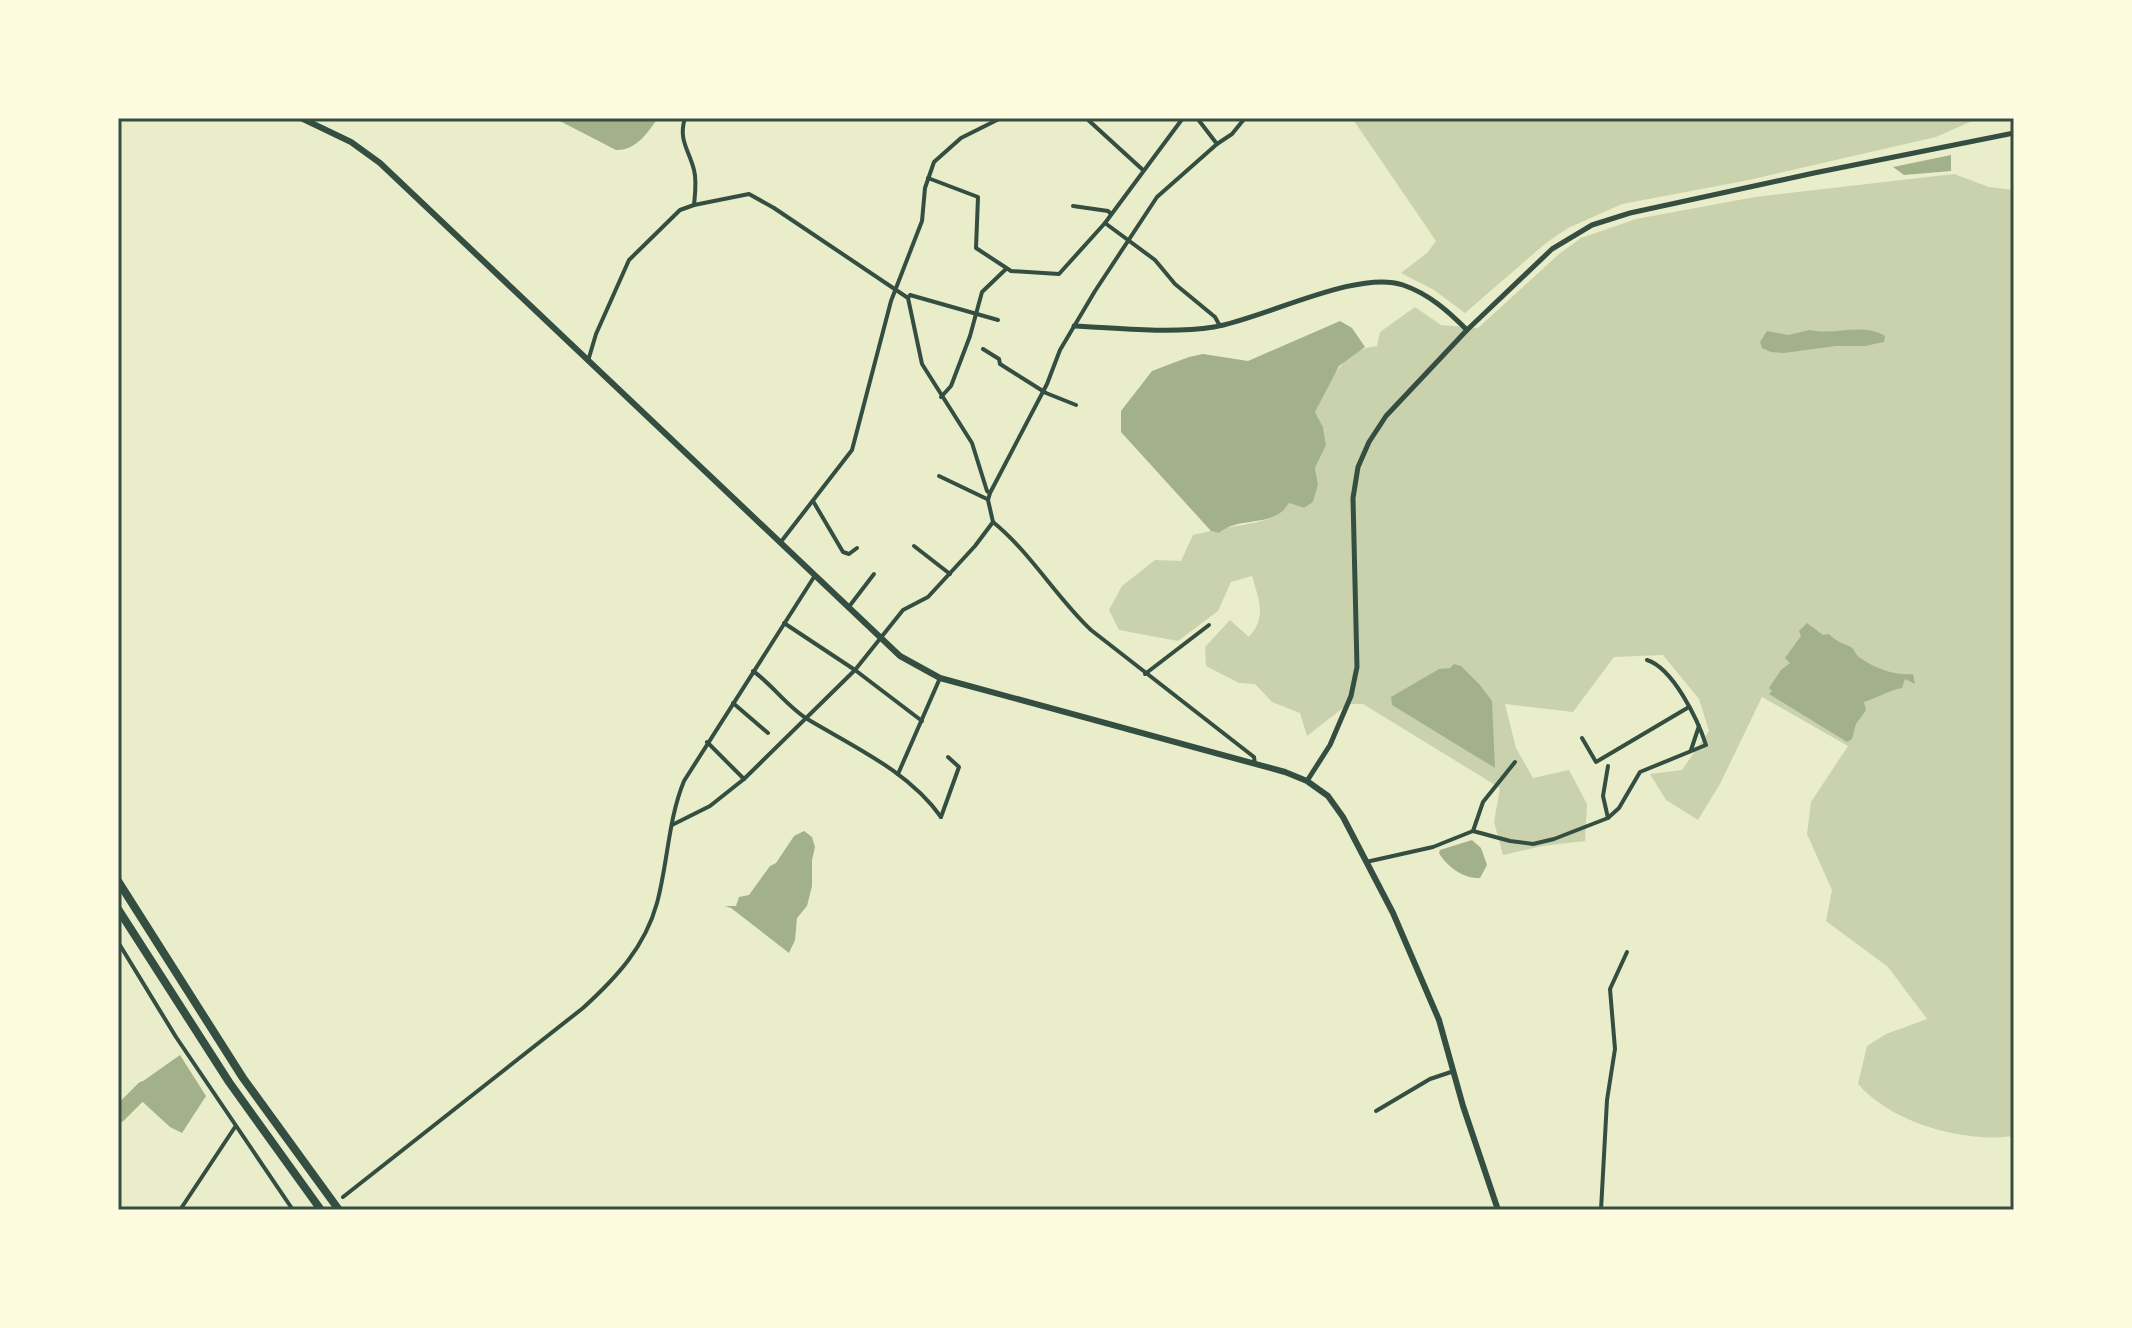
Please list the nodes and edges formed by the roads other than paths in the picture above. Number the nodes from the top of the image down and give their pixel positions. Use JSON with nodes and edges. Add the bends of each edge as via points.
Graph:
{"nodes":[{"id":1,"x":301,"y":118,"type":"edge"},
{"id":2,"x":685,"y":118,"type":"edge"},
{"id":3,"x":1001,"y":118,"type":"edge"},
{"id":4,"x":1086,"y":118,"type":"edge"},
{"id":5,"x":1183,"y":118,"type":"edge"},
{"id":6,"x":1197,"y":118,"type":"edge"},
{"id":7,"x":1245,"y":118,"type":"edge"},
{"id":8,"x":2014,"y":133,"type":"edge"},
{"id":9,"x":1217,"y":144,"type":"junction"},
{"id":10,"x":1143,"y":171,"type":"junction"},
{"id":11,"x":928,"y":178,"type":"junction"},
{"id":12,"x":694,"y":205,"type":"junction"},
{"id":13,"x":1073,"y":206,"type":"dead end"},
{"id":14,"x":1111,"y":214,"type":"junction"},
{"id":15,"x":1105,"y":223,"type":"junction"},
{"id":16,"x":1128,"y":240,"type":"junction"},
{"id":17,"x":1006,"y":269,"type":"junction"},
{"id":18,"x":896,"y":289,"type":"junction"},
{"id":19,"x":908,"y":298,"type":"junction"},
{"id":20,"x":975,"y":313,"type":"junction"},
{"id":21,"x":998,"y":320,"type":"dead end"},
{"id":22,"x":1074,"y":326,"type":"junction"},
{"id":23,"x":1220,"y":326,"type":"junction"},
{"id":24,"x":1467,"y":330,"type":"junction"},
{"id":25,"x":983,"y":349,"type":"dead end"},
{"id":26,"x":588,"y":361,"type":"junction"},
{"id":27,"x":1043,"y":391,"type":"junction"},
{"id":28,"x":941,"y":397,"type":"junction"},
{"id":29,"x":1076,"y":405,"type":"dead end"},
{"id":30,"x":939,"y":476,"type":"dead end"},
{"id":31,"x":990,"y":493,"type":"junction"},
{"id":32,"x":988,"y":500,"type":"junction"},
{"id":33,"x":813,"y":501,"type":"junction"},
{"id":34,"x":993,"y":522,"type":"junction"},
{"id":35,"x":780,"y":543,"type":"junction"},
{"id":36,"x":914,"y":546,"type":"dead end"},
{"id":37,"x":857,"y":548,"type":"dead end"},
{"id":38,"x":874,"y":574,"type":"dead end"},
{"id":39,"x":950,"y":574,"type":"junction"},
{"id":40,"x":814,"y":577,"type":"junction"},
{"id":41,"x":848,"y":608,"type":"junction"},
{"id":42,"x":784,"y":623,"type":"junction"},
{"id":43,"x":1209,"y":625,"type":"dead end"},
{"id":44,"x":880,"y":637,"type":"junction"},
{"id":45,"x":1647,"y":660,"type":"dead end"},
{"id":46,"x":855,"y":670,"type":"junction"},
{"id":47,"x":753,"y":671,"type":"junction"},
{"id":48,"x":1145,"y":674,"type":"junction"},
{"id":49,"x":940,"y":678,"type":"junction"},
{"id":50,"x":733,"y":703,"type":"junction"},
{"id":51,"x":1689,"y":707,"type":"junction"},
{"id":52,"x":807,"y":719,"type":"junction"},
{"id":53,"x":922,"y":721,"type":"junction"},
{"id":54,"x":1699,"y":726,"type":"junction"},
{"id":55,"x":768,"y":733,"type":"dead end"},
{"id":56,"x":1582,"y":738,"type":"dead end"},
{"id":57,"x":707,"y":742,"type":"junction"},
{"id":58,"x":1691,"y":751,"type":"junction"},
{"id":59,"x":948,"y":757,"type":"dead end"},
{"id":60,"x":1515,"y":762,"type":"dead end"},
{"id":61,"x":1255,"y":764,"type":"junction"},
{"id":62,"x":1608,"y":766,"type":"dead end"},
{"id":63,"x":898,"y":774,"type":"junction"},
{"id":64,"x":744,"y":779,"type":"junction"},
{"id":65,"x":1307,"y":781,"type":"junction"},
{"id":66,"x":1608,"y":818,"type":"junction"},
{"id":67,"x":672,"y":825,"type":"junction"},
{"id":68,"x":1473,"y":831,"type":"junction"},
{"id":69,"x":1366,"y":862,"type":"junction"},
{"id":70,"x":118,"y":881,"type":"edge"},
{"id":71,"x":118,"y":909,"type":"edge"},
{"id":72,"x":118,"y":942,"type":"edge"},
{"id":73,"x":1627,"y":952,"type":"dead end"},
{"id":74,"x":1454,"y":1071,"type":"junction"},
{"id":75,"x":1376,"y":1111,"type":"dead end"},
{"id":76,"x":235,"y":1127,"type":"junction"},
{"id":77,"x":343,"y":1197,"type":"dead end"},
{"id":78,"x":180,"y":1210,"type":"edge"},
{"id":79,"x":293,"y":1210,"type":"edge"},
{"id":80,"x":321,"y":1210,"type":"edge"},
{"id":81,"x":339,"y":1210,"type":"edge"},
{"id":82,"x":1498,"y":1210,"type":"edge"},
{"id":83,"x":1601,"y":1210,"type":"edge"}],
"edges":[{"from":1,"to":26,"type":"main road","via":[[380,163]]},
{"from":2,"to":12,"type":"street","via":[[681,130],[695,172]]},
{"from":3,"to":11,"type":"street","via":[[961,138],[934,162]]},
{"from":4,"to":10,"type":"street"},
{"from":5,"to":10,"type":"street"},
{"from":6,"to":9,"type":"street"},
{"from":7,"to":9,"type":"street"},
{"from":8,"to":24,"type":"street","via":[[1742,188],[1592,225],[1552,249]]},
{"from":9,"to":16,"type":"street","via":[[1157,197]]},
{"from":10,"to":14,"type":"street"},
{"from":11,"to":17,"type":"street","via":[[976,195],[975,246]]},
{"from":11,"to":18,"type":"street","via":[[922,221]]},
{"from":12,"to":18,"type":"street","via":[[749,194]]},
{"from":12,"to":26,"type":"street","via":[[680,210],[629,260]]},
{"from":13,"to":14,"type":"street"},
{"from":14,"to":15,"type":"street"},
{"from":15,"to":16,"type":"street"},
{"from":15,"to":17,"type":"street","via":[[1059,274]]},
{"from":16,"to":22,"type":"street"},
{"from":16,"to":23,"type":"street"},
{"from":17,"to":20,"type":"street","via":[[982,292]]},
{"from":18,"to":19,"type":"street"},
{"from":18,"to":33,"type":"street","via":[[852,450]]},
{"from":19,"to":20,"type":"street"},
{"from":19,"to":28,"type":"street","via":[[922,364]]},
{"from":20,"to":21,"type":"street"},
{"from":20,"to":28,"type":"street","via":[[951,386]]},
{"from":22,"to":23,"type":"street"},
{"from":22,"to":27,"type":"street"},
{"from":23,"to":24,"type":"street","via":[[1372,282],[1400,284],[1432,298]]},
{"from":24,"to":65,"type":"street","via":[[1386,416],[1358,467],[1353,498],[1357,667],[1330,745]]},
{"from":25,"to":27,"type":"street"},
{"from":26,"to":35,"type":"main road"},
{"from":27,"to":29,"type":"street"},
{"from":27,"to":31,"type":"street"},
{"from":28,"to":31,"type":"street","via":[[972,443]]},
{"from":30,"to":32,"type":"street"},
{"from":31,"to":32,"type":"street"},
{"from":32,"to":34,"type":"street"},
{"from":33,"to":35,"type":"street"},
{"from":33,"to":37,"type":"street","via":[[843,552]]},
{"from":34,"to":39,"type":"street"},
{"from":34,"to":48,"type":"street","via":[[1075,615]]},
{"from":35,"to":40,"type":"main road"},
{"from":36,"to":39,"type":"street"},
{"from":38,"to":41,"type":"street"},
{"from":39,"to":44,"type":"street","via":[[928,597],[903,610]]},
{"from":40,"to":41,"type":"main road"},
{"from":40,"to":42,"type":"street"},
{"from":41,"to":44,"type":"main road"},
{"from":42,"to":46,"type":"street"},
{"from":42,"to":47,"type":"street"},
{"from":43,"to":48,"type":"street"},
{"from":44,"to":46,"type":"street"},
{"from":44,"to":49,"type":"main road","via":[[900,656]]},
{"from":45,"to":51,"type":"street","via":[[1660,666]]},
{"from":46,"to":52,"type":"street"},
{"from":46,"to":53,"type":"street"},
{"from":47,"to":50,"type":"street"},
{"from":47,"to":52,"type":"street"},
{"from":48,"to":61,"type":"street","via":[[1254,757]]},
{"from":49,"to":53,"type":"street"},
{"from":49,"to":61,"type":"main road"},
{"from":50,"to":55,"type":"street"},
{"from":50,"to":57,"type":"street"},
{"from":51,"to":54,"type":"street"},
{"from":51,"to":56,"type":"street","via":[[1596,762]]},
{"from":52,"to":63,"type":"street"},
{"from":52,"to":64,"type":"street"},
{"from":53,"to":63,"type":"street"},
{"from":54,"to":58,"type":"street"},
{"from":54,"to":58,"type":"street","via":[[1706,745]]},
{"from":57,"to":64,"type":"street"},
{"from":57,"to":67,"type":"street","via":[[684,781]]},
{"from":58,"to":66,"type":"street","via":[[1640,772]]},
{"from":59,"to":63,"type":"street","via":[[959,767],[941,817],[929,799]]},
{"from":60,"to":68,"type":"street","via":[[1483,802]]},
{"from":61,"to":65,"type":"main road"},
{"from":62,"to":66,"type":"street","via":[[1603,796]]},
{"from":64,"to":67,"type":"street","via":[[710,806]]},
{"from":65,"to":69,"type":"main road","via":[[1328,796]]},
{"from":66,"to":68,"type":"street","via":[[1533,844]]},
{"from":67,"to":77,"type":"street","via":[[657,902],[644,936],[618,976]]},
{"from":68,"to":69,"type":"street","via":[[1433,847]]},
{"from":69,"to":74,"type":"main road","via":[[1417,964]]},
{"from":70,"to":81,"type":"highway","via":[[243,1078]]},
{"from":71,"to":80,"type":"highway","via":[[229,1082]]},
{"from":72,"to":76,"type":"street"},
{"from":73,"to":83,"type":"street","via":[[1610,989],[1615,1049]]},
{"from":74,"to":75,"type":"street"},
{"from":74,"to":82,"type":"main road"},
{"from":76,"to":78,"type":"street"},
{"from":76,"to":79,"type":"street"}]}
